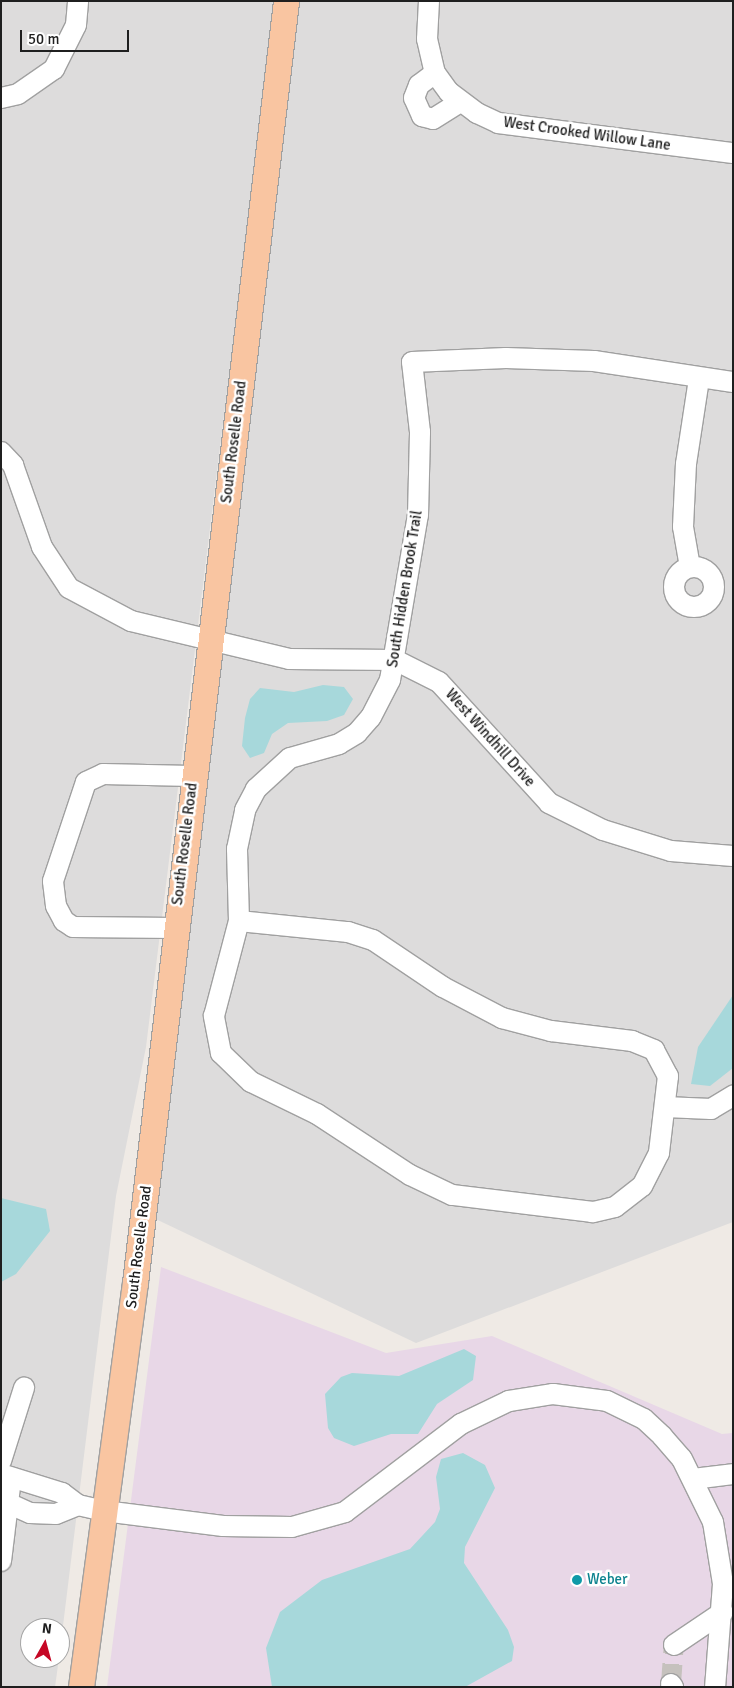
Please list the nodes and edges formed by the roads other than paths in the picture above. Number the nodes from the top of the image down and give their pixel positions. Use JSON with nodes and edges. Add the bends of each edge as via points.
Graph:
{"nodes":[{"id":1,"x":78,"y":1,"type":"edge"},
{"id":2,"x":286,"y":1,"type":"edge"},
{"id":3,"x":429,"y":1,"type":"edge"},
{"id":4,"x":435,"y":73,"type":"junction"},
{"id":5,"x":455,"y":97,"type":"junction"},
{"id":6,"x":1,"y":98,"type":"edge"},
{"id":7,"x":733,"y":153,"type":"edge"},
{"id":8,"x":699,"y":379,"type":"junction"},
{"id":9,"x":733,"y":382,"type":"edge"},
{"id":10,"x":1,"y":452,"type":"edge"},
{"id":11,"x":690,"y":567,"type":"dead end"},
{"id":12,"x":210,"y":639,"type":"junction"},
{"id":13,"x":395,"y":660,"type":"junction"},
{"id":14,"x":192,"y":776,"type":"junction"},
{"id":15,"x":733,"y":856,"type":"edge"},
{"id":16,"x":239,"y":921,"type":"junction"},
{"id":17,"x":175,"y":928,"type":"junction"},
{"id":18,"x":733,"y":1096,"type":"edge"},
{"id":19,"x":665,"y":1107,"type":"junction"},
{"id":20,"x":13,"y":1399,"type":"edge"},
{"id":21,"x":1,"y":1460,"type":"edge"},
{"id":22,"x":733,"y":1474,"type":"edge"},
{"id":23,"x":6,"y":1476,"type":"edge"},
{"id":24,"x":693,"y":1479,"type":"junction"},
{"id":25,"x":5,"y":1501,"type":"edge"},
{"id":26,"x":78,"y":1505,"type":"junction"},
{"id":27,"x":104,"y":1511,"type":"junction"},
{"id":28,"x":1,"y":1562,"type":"edge"},
{"id":29,"x":723,"y":1612,"type":"junction"},
{"id":30,"x":674,"y":1645,"type":"dead end"},
{"id":31,"x":81,"y":1687,"type":"edge"},
{"id":32,"x":716,"y":1687,"type":"edge"}],
"edges":[{"from":1,"to":6,"type":"street","via":[[76,25],[66,51],[41,81]]},
{"from":2,"to":12,"type":"main road","name":"South Roselle Road"},
{"from":3,"to":4,"type":"street","via":[[427,39]]},
{"from":4,"to":5,"type":"street"},
{"from":4,"to":5,"type":"street","via":[[419,86],[414,98],[422,116],[433,119]]},
{"from":5,"to":7,"type":"street","name":"West Crooked Willow Lane","via":[[498,123]]},
{"from":8,"to":9,"type":"street"},
{"from":8,"to":11,"type":"street","via":[[686,464],[683,527]]},
{"from":8,"to":13,"type":"street","name":"South Hidden Brook Trail","via":[[594,361],[506,358],[412,362],[420,432],[418,515]]},
{"from":10,"to":12,"type":"street","name":"West Windhill Drive","via":[[13,465],[42,547],[69,588],[131,621]]},
{"from":12,"to":13,"type":"street","name":"West Windhill Drive","via":[[289,659]]},
{"from":12,"to":14,"type":"main road","name":"South Roselle Road"},
{"from":13,"to":15,"type":"street","name":"West Windhill Drive","via":[[439,682],[549,803],[603,830],[671,850]]},
{"from":13,"to":16,"type":"street","name":"South Hidden Brook Trail","via":[[382,699],[357,733],[339,744],[290,758],[256,789],[245,810],[237,849]]},
{"from":14,"to":17,"type":"main road","name":"South Roselle Road"},
{"from":14,"to":17,"type":"street","via":[[103,774],[86,782],[53,881],[56,906],[64,921],[73,927]]},
{"from":16,"to":19,"type":"street","name":"South Hidden Brook Trail","via":[[348,932],[373,940],[443,987],[502,1018],[551,1031],[644,1044],[663,1062],[668,1076]]},
{"from":16,"to":19,"type":"street","name":"South Hidden Brook Trail","via":[[214,1016],[221,1053],[251,1082],[317,1114],[437,1189],[474,1199],[572,1212],[615,1207],[642,1186],[652,1169]]},
{"from":17,"to":27,"type":"main road","name":"South Roselle Road"},
{"from":18,"to":19,"type":"street","via":[[711,1109]]},
{"from":20,"to":21,"type":"street"},
{"from":22,"to":24,"type":"street"},
{"from":23,"to":25,"type":"street"},
{"from":23,"to":26,"type":"street","via":[[62,1493]]},
{"from":24,"to":27,"type":"street","via":[[682,1459],[644,1419],[607,1402],[553,1394],[509,1401],[461,1424],[368,1496],[319,1522],[257,1529]]},
{"from":24,"to":29,"type":"street","via":[[720,1550]]},
{"from":25,"to":26,"type":"street","via":[[30,1513],[56,1514]]},
{"from":25,"to":28,"type":"street"},
{"from":26,"to":27,"type":"street"},
{"from":27,"to":31,"type":"main road","name":"South Roselle Road"},
{"from":29,"to":30,"type":"street"},
{"from":29,"to":32,"type":"street"}]}
